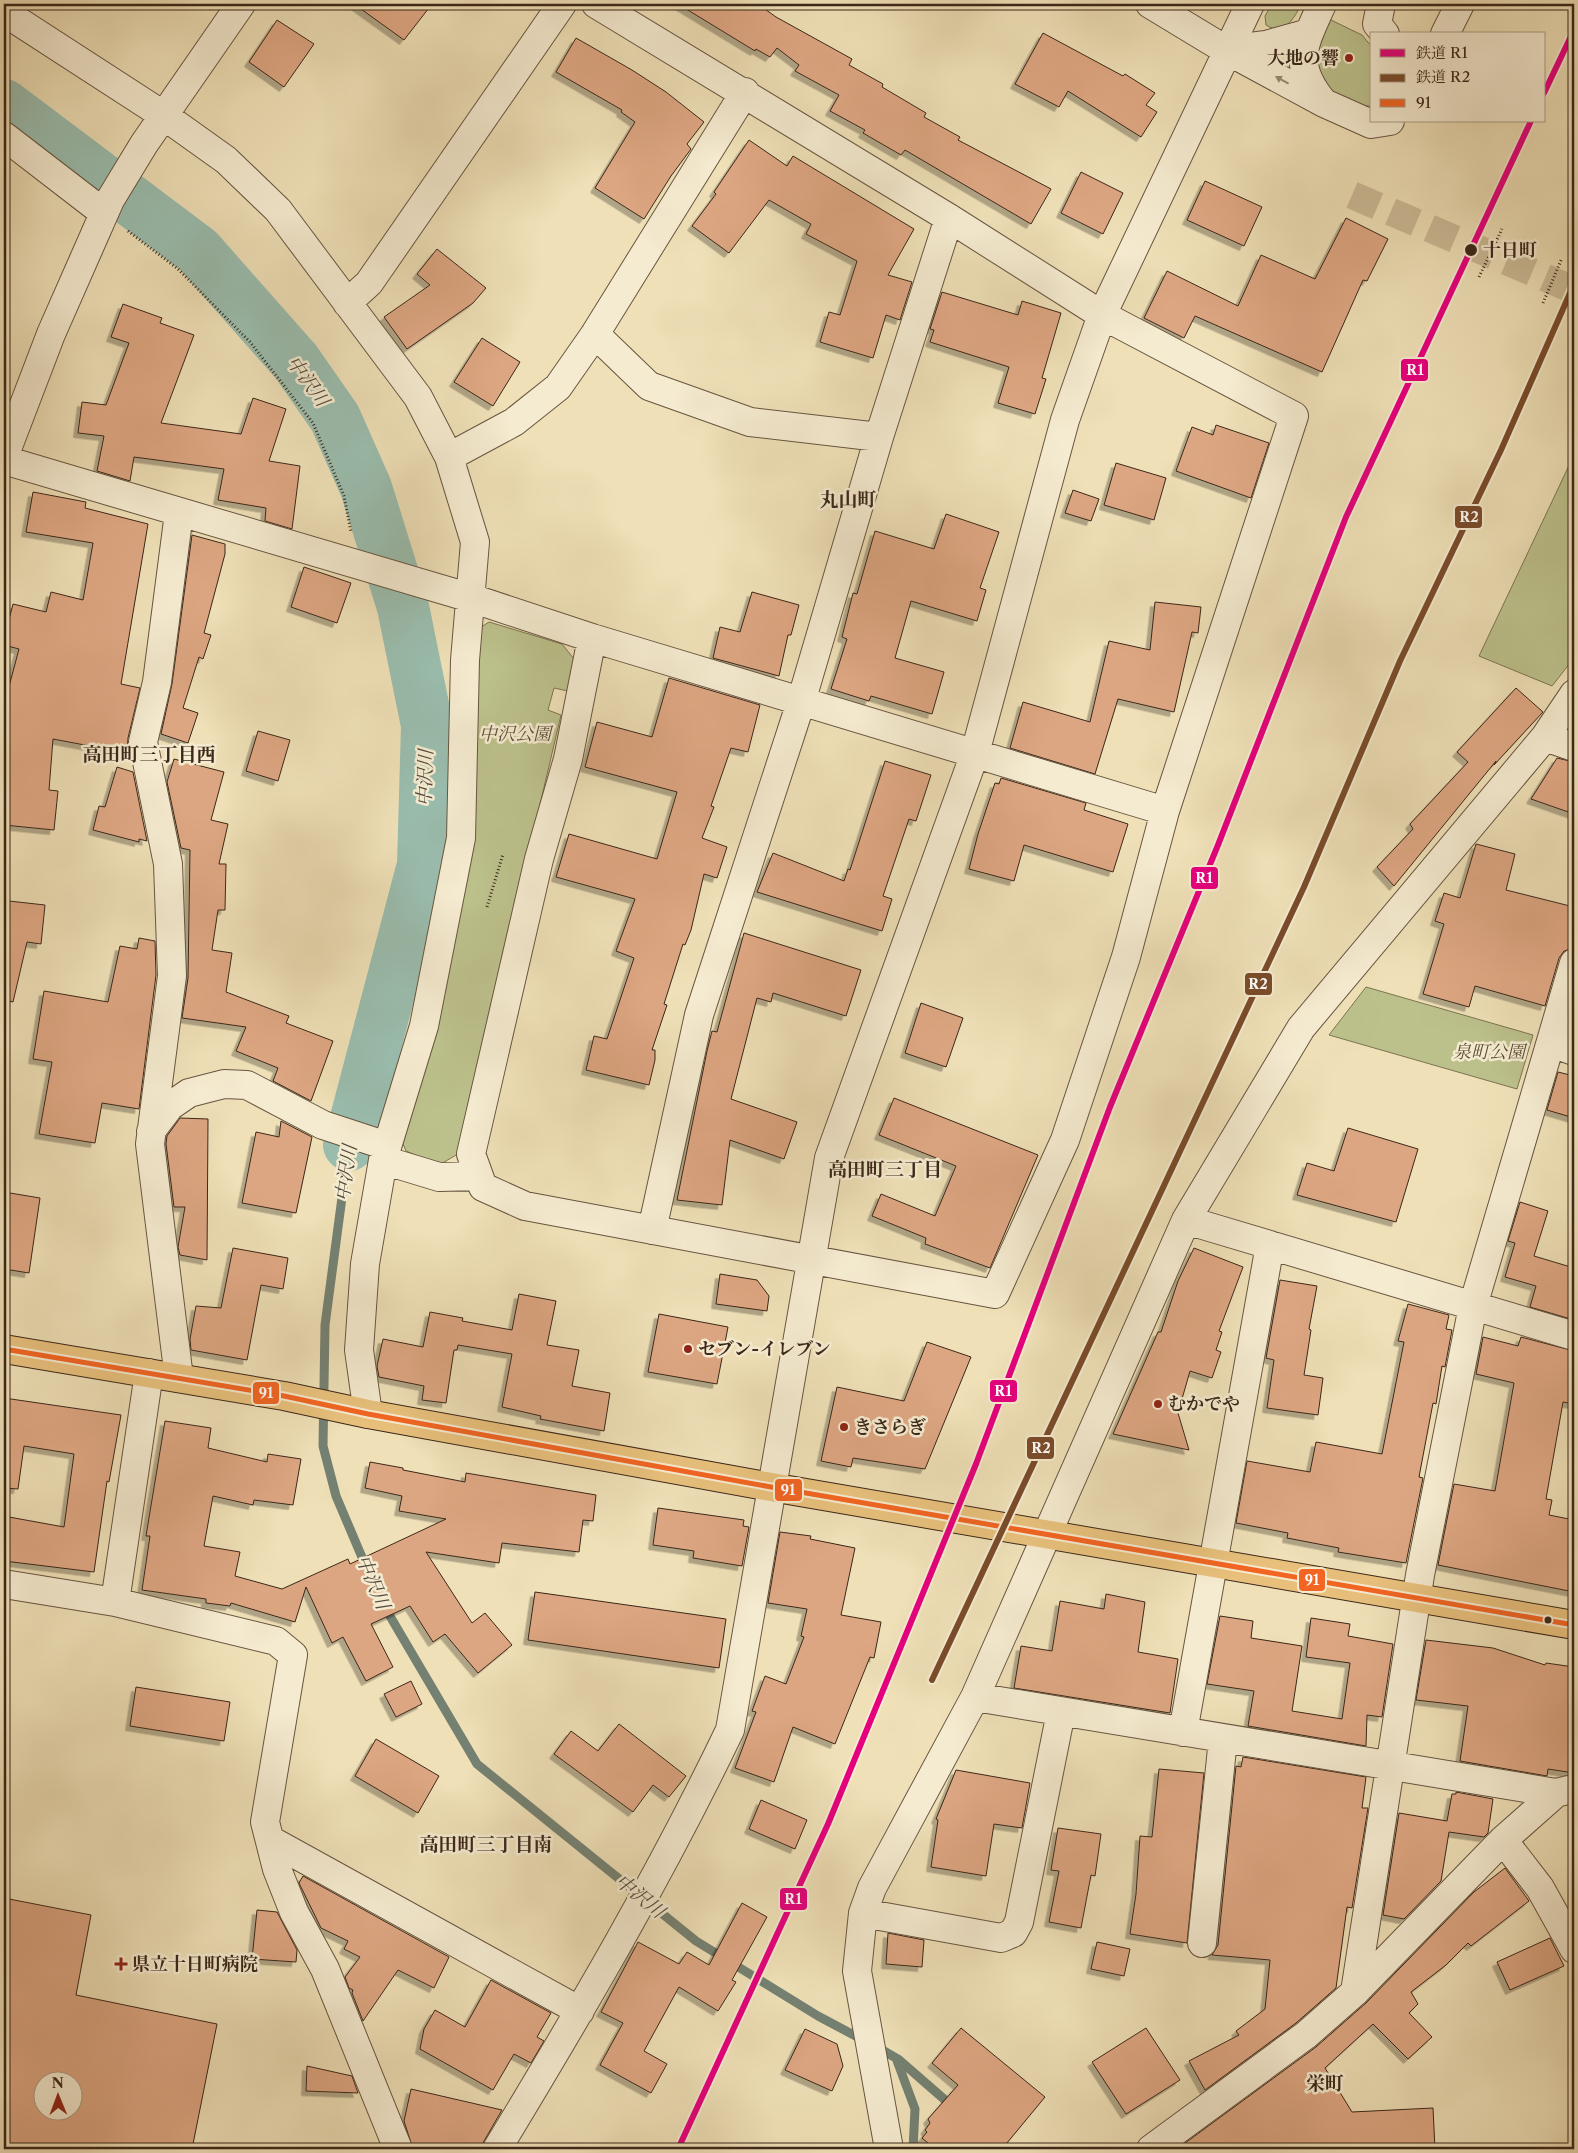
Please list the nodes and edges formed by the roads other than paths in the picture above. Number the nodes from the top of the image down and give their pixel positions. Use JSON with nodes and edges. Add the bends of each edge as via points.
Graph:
{"nodes":[{"id":1,"x":241,"y":4,"type":"edge"},
{"id":2,"x":562,"y":4,"type":"edge"},
{"id":3,"x":596,"y":4,"type":"edge"},
{"id":4,"x":1150,"y":4,"type":"edge"},
{"id":5,"x":1250,"y":4,"type":"edge"},
{"id":6,"x":1322,"y":4,"type":"edge"},
{"id":7,"x":1381,"y":4,"type":"edge"},
{"id":8,"x":1460,"y":4,"type":"edge"},
{"id":9,"x":4,"y":12,"type":"edge"},
{"id":10,"x":1383,"y":32,"type":"edge"},
{"id":11,"x":1446,"y":32,"type":"edge"},
{"id":12,"x":1309,"y":33,"type":"junction"},
{"id":13,"x":1226,"y":50,"type":"junction"},
{"id":14,"x":745,"y":92,"type":"junction"},
{"id":15,"x":1324,"y":103,"type":"junction"},
{"id":16,"x":163,"y":115,"type":"junction"},
{"id":17,"x":1384,"y":122,"type":"edge"},
{"id":18,"x":4,"y":136,"type":"edge"},
{"id":19,"x":107,"y":207,"type":"junction"},
{"id":20,"x":949,"y":218,"type":"junction"},
{"id":21,"x":347,"y":303,"type":"junction"},
{"id":22,"x":1102,"y":315,"type":"junction"},
{"id":23,"x":595,"y":334,"type":"junction"},
{"id":24,"x":13,"y":406,"type":"edge"},
{"id":25,"x":879,"y":437,"type":"junction"},
{"id":26,"x":449,"y":457,"type":"junction"},
{"id":27,"x":4,"y":458,"type":"edge"},
{"id":28,"x":179,"y":513,"type":"junction"},
{"id":29,"x":471,"y":598,"type":"junction"},
{"id":30,"x":592,"y":638,"type":"junction"},
{"id":31,"x":1574,"y":694,"type":"edge"},
{"id":32,"x":801,"y":702,"type":"junction"},
{"id":33,"x":1545,"y":737,"type":"junction"},
{"id":34,"x":1574,"y":747,"type":"edge"},
{"id":35,"x":975,"y":753,"type":"junction"},
{"id":36,"x":1165,"y":811,"type":"junction"},
{"id":37,"x":1574,"y":963,"type":"edge"},
{"id":38,"x":1563,"y":1047,"type":"edge"},
{"id":39,"x":151,"y":1131,"type":"junction"},
{"id":40,"x":385,"y":1153,"type":"junction"},
{"id":41,"x":479,"y":1176,"type":"junction"},
{"id":42,"x":1186,"y":1220,"type":"junction"},
{"id":43,"x":652,"y":1230,"type":"junction"},
{"id":44,"x":1270,"y":1245,"type":"junction"},
{"id":45,"x":812,"y":1261,"type":"junction"},
{"id":46,"x":1473,"y":1306,"type":"junction"},
{"id":47,"x":1574,"y":1336,"type":"edge"},
{"id":48,"x":4,"y":1349,"type":"edge"},
{"id":49,"x":149,"y":1373,"type":"junction"},
{"id":50,"x":179,"y":1378,"type":"junction"},
{"id":51,"x":361,"y":1413,"type":"junction"},
{"id":52,"x":770,"y":1487,"type":"junction"},
{"id":53,"x":1048,"y":1534,"type":"junction"},
{"id":54,"x":1214,"y":1563,"type":"junction"},
{"id":55,"x":4,"y":1584,"type":"edge"},
{"id":56,"x":1416,"y":1598,"type":"junction"},
{"id":57,"x":115,"y":1602,"type":"junction"},
{"id":58,"x":1574,"y":1625,"type":"edge"},
{"id":59,"x":975,"y":1697,"type":"junction"},
{"id":60,"x":1061,"y":1712,"type":"junction"},
{"id":61,"x":1183,"y":1732,"type":"junction"},
{"id":62,"x":1224,"y":1739,"type":"junction"},
{"id":63,"x":1390,"y":1766,"type":"junction"},
{"id":64,"x":1565,"y":1791,"type":"edge"},
{"id":65,"x":270,"y":1840,"type":"junction"},
{"id":66,"x":1503,"y":1840,"type":"junction"},
{"id":67,"x":863,"y":1913,"type":"junction"},
{"id":68,"x":1202,"y":1943,"type":"dead end"},
{"id":69,"x":1574,"y":1949,"type":"edge"},
{"id":70,"x":1354,"y":1992,"type":"junction"},
{"id":71,"x":580,"y":2012,"type":"junction"},
{"id":72,"x":398,"y":2149,"type":"edge"},
{"id":73,"x":497,"y":2149,"type":"edge"},
{"id":74,"x":889,"y":2149,"type":"edge"},
{"id":75,"x":1151,"y":2149,"type":"edge"}],
"edges":[{"from":1,"to":16,"type":"street"},
{"from":2,"to":21,"type":"street","via":[[369,282]]},
{"from":3,"to":14,"type":"street"},
{"from":4,"to":13,"type":"street"},
{"from":5,"to":13,"type":"street"},
{"from":6,"to":12,"type":"street"},
{"from":7,"to":10,"type":"street","via":[[1377,24]]},
{"from":8,"to":11,"type":"street"},
{"from":9,"to":16,"type":"street"},
{"from":12,"to":13,"type":"street","via":[[1266,45]]},
{"from":12,"to":15,"type":"street","via":[[1302,63],[1309,86]]},
{"from":15,"to":13,"type":"street","one_way":true},
{"from":13,"to":22,"type":"street"},
{"from":14,"to":20,"type":"street"},
{"from":14,"to":23,"type":"street"},
{"from":15,"to":17,"type":"street","via":[[1371,124]]},
{"from":16,"to":19,"type":"street"},
{"from":16,"to":21,"type":"street","via":[[226,160],[278,210]]},
{"from":18,"to":19,"type":"street"},
{"from":19,"to":24,"type":"street","via":[[51,334]]},
{"from":20,"to":22,"type":"street"},
{"from":20,"to":25,"type":"street"},
{"from":21,"to":26,"type":"street","via":[[418,397]]},
{"from":22,"to":35,"type":"street","via":[[1064,420]]},
{"from":22,"to":36,"type":"street","via":[[1294,416]]},
{"from":23,"to":25,"type":"street","via":[[649,386],[750,422]]},
{"from":23,"to":26,"type":"street","via":[[558,387],[514,422]]},
{"from":24,"to":27,"type":"street"},
{"from":25,"to":32,"type":"street"},
{"from":26,"to":29,"type":"street","via":[[475,542]]},
{"from":27,"to":28,"type":"street"},
{"from":28,"to":29,"type":"street"},
{"from":28,"to":39,"type":"street","via":[[157,682],[143,742],[168,864],[172,976]]},
{"from":29,"to":30,"type":"street"},
{"from":29,"to":40,"type":"street","via":[[465,660],[461,838],[424,1026]]},
{"from":30,"to":32,"type":"street"},
{"from":30,"to":41,"type":"street","via":[[568,760],[539,860],[470,1154]]},
{"from":31,"to":33,"type":"street"},
{"from":32,"to":35,"type":"street"},
{"from":32,"to":43,"type":"street","via":[[699,1015]]},
{"from":33,"to":34,"type":"street"},
{"from":33,"to":42,"type":"street","via":[[1301,1028]]},
{"from":35,"to":36,"type":"street"},
{"from":35,"to":45,"type":"street","via":[[830,1158]]},
{"from":36,"to":45,"type":"street","via":[[1126,958],[1065,1140],[996,1294]]},
{"from":37,"to":38,"type":"street"},
{"from":38,"to":46,"type":"street"},
{"from":39,"to":40,"type":"street","via":[[170,1106],[189,1093],[224,1084],[247,1085]]},
{"from":39,"to":50,"type":"street"},
{"from":40,"to":41,"type":"street","via":[[439,1177]]},
{"from":40,"to":51,"type":"street","via":[[365,1264],[359,1350]]},
{"from":41,"to":43,"type":"street","via":[[483,1187],[525,1206]]},
{"from":42,"to":44,"type":"street"},
{"from":42,"to":53,"type":"street"},
{"from":43,"to":45,"type":"street"},
{"from":44,"to":46,"type":"street"},
{"from":44,"to":54,"type":"street"},
{"from":45,"to":52,"type":"street"},
{"from":46,"to":47,"type":"street"},
{"from":46,"to":56,"type":"street"},
{"from":48,"to":49,"type":"main road"},
{"from":49,"to":50,"type":"main road"},
{"from":49,"to":57,"type":"street"},
{"from":50,"to":51,"type":"main road"},
{"from":51,"to":52,"type":"main road"},
{"from":52,"to":53,"type":"main road"},
{"from":52,"to":71,"type":"street","via":[[730,1730],[694,1805]]},
{"from":53,"to":54,"type":"main road"},
{"from":53,"to":59,"type":"street"},
{"from":54,"to":56,"type":"main road"},
{"from":54,"to":61,"type":"street"},
{"from":55,"to":57,"type":"street"},
{"from":56,"to":58,"type":"main road"},
{"from":56,"to":63,"type":"street"},
{"from":57,"to":65,"type":"street","via":[[276,1641],[293,1655],[265,1822]]},
{"from":59,"to":60,"type":"street"},
{"from":59,"to":67,"type":"street","via":[[872,1888]]},
{"from":60,"to":61,"type":"street"},
{"from":60,"to":67,"type":"street","via":[[1019,1922],[1013,1933],[1001,1938]]},
{"from":61,"to":62,"type":"street"},
{"from":62,"to":63,"type":"street"},
{"from":62,"to":68,"type":"street"},
{"from":63,"to":64,"type":"street"},
{"from":63,"to":70,"type":"street"},
{"from":64,"to":66,"type":"street"},
{"from":65,"to":71,"type":"street"},
{"from":65,"to":72,"type":"street","via":[[277,1869],[294,1912],[325,1969]]},
{"from":66,"to":69,"type":"street","via":[[1540,1888]]},
{"from":66,"to":70,"type":"street"},
{"from":67,"to":74,"type":"street","via":[[857,1971]]},
{"from":70,"to":75,"type":"street","via":[[1306,2035]]},
{"from":71,"to":73,"type":"street"}]}
